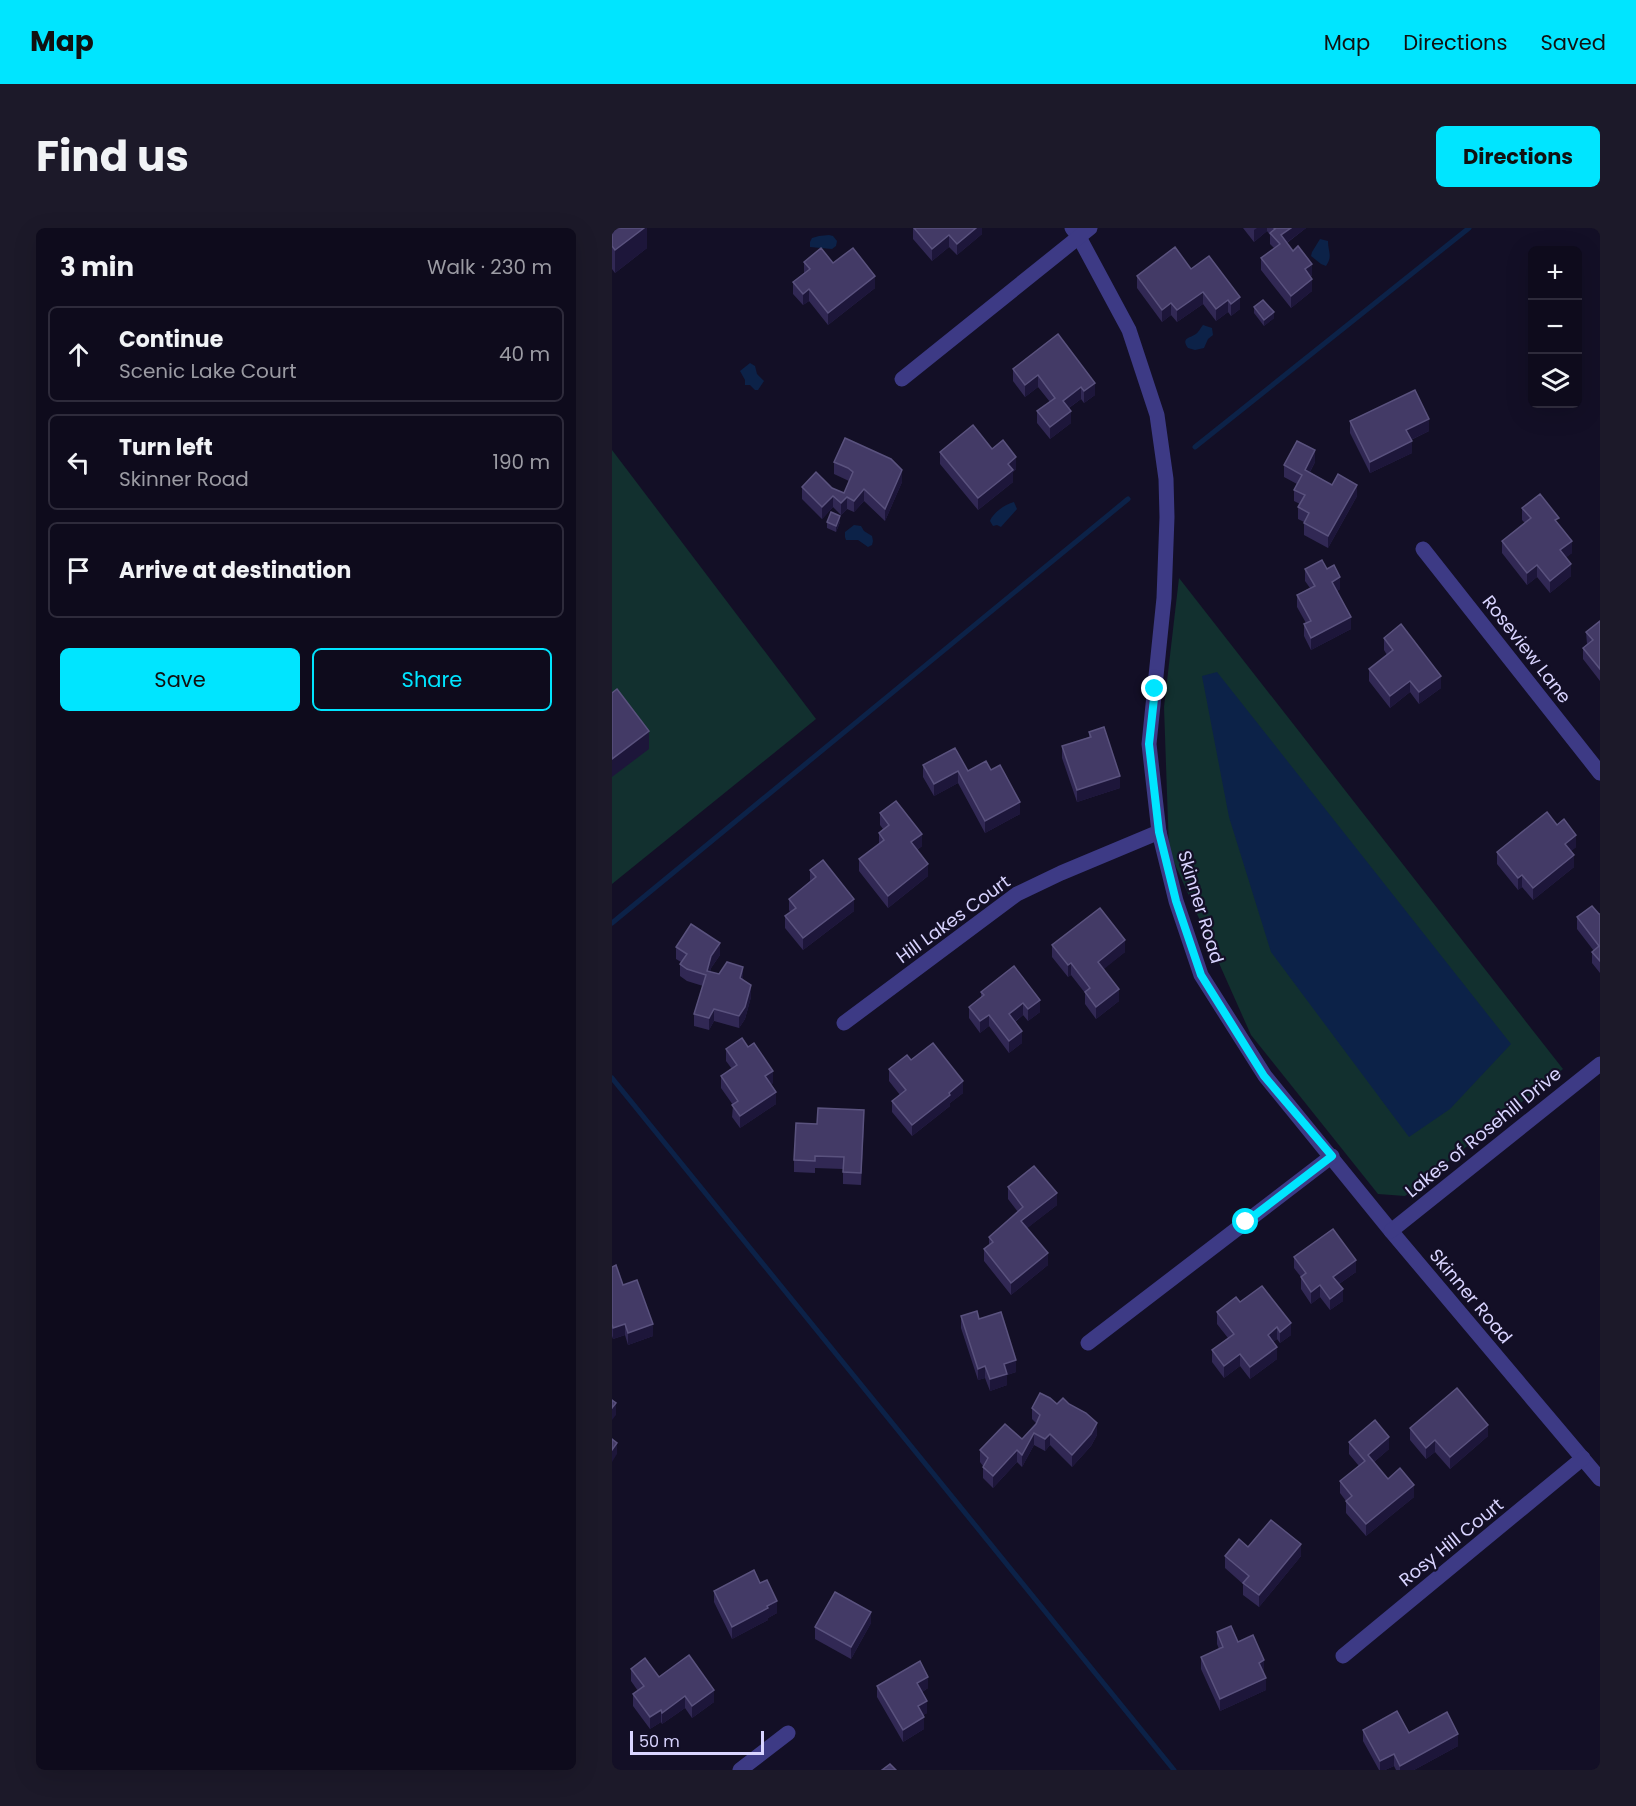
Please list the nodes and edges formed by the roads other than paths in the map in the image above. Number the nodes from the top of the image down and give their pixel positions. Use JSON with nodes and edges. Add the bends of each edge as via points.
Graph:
{"nodes":[{"id":1,"x":1080,"y":231,"type":"edge"},
{"id":2,"x":902,"y":379,"type":"dead end"},
{"id":3,"x":1423,"y":549,"type":"dead end"},
{"id":4,"x":1600,"y":773,"type":"edge"},
{"id":5,"x":1159,"y":832,"type":"junction"},
{"id":6,"x":844,"y":1023,"type":"dead end"},
{"id":7,"x":1600,"y":1064,"type":"edge"},
{"id":8,"x":1332,"y":1156,"type":"junction"},
{"id":9,"x":1391,"y":1231,"type":"junction"},
{"id":10,"x":1088,"y":1343,"type":"dead end"},
{"id":11,"x":1584,"y":1458,"type":"junction"},
{"id":12,"x":1600,"y":1479,"type":"edge"},
{"id":13,"x":1342,"y":1656,"type":"dead end"},
{"id":14,"x":788,"y":1733,"type":"dead end"},
{"id":15,"x":740,"y":1770,"type":"edge"}],
"edges":[{"from":1,"to":2,"type":"street"},
{"from":1,"to":5,"type":"street","name":"Skinner Road","via":[[1129,330],[1157,415],[1166,479],[1164,598],[1149,744]]},
{"from":3,"to":4,"type":"street","name":"Roseview Lane"},
{"from":5,"to":6,"type":"street","name":"Hill Lakes Court","via":[[1017,894]]},
{"from":5,"to":8,"type":"street","name":"Skinner Road","via":[[1176,901],[1201,975],[1264,1076]]},
{"from":7,"to":9,"type":"street","name":"Lakes of Rosehill Drive"},
{"from":8,"to":9,"type":"street","name":"Skinner Road"},
{"from":8,"to":10,"type":"street"},
{"from":9,"to":11,"type":"street","name":"Skinner Road"},
{"from":11,"to":12,"type":"street","name":"Skinner Road"},
{"from":11,"to":13,"type":"street","name":"Rosy Hill Court"},
{"from":14,"to":15,"type":"street"}]}
